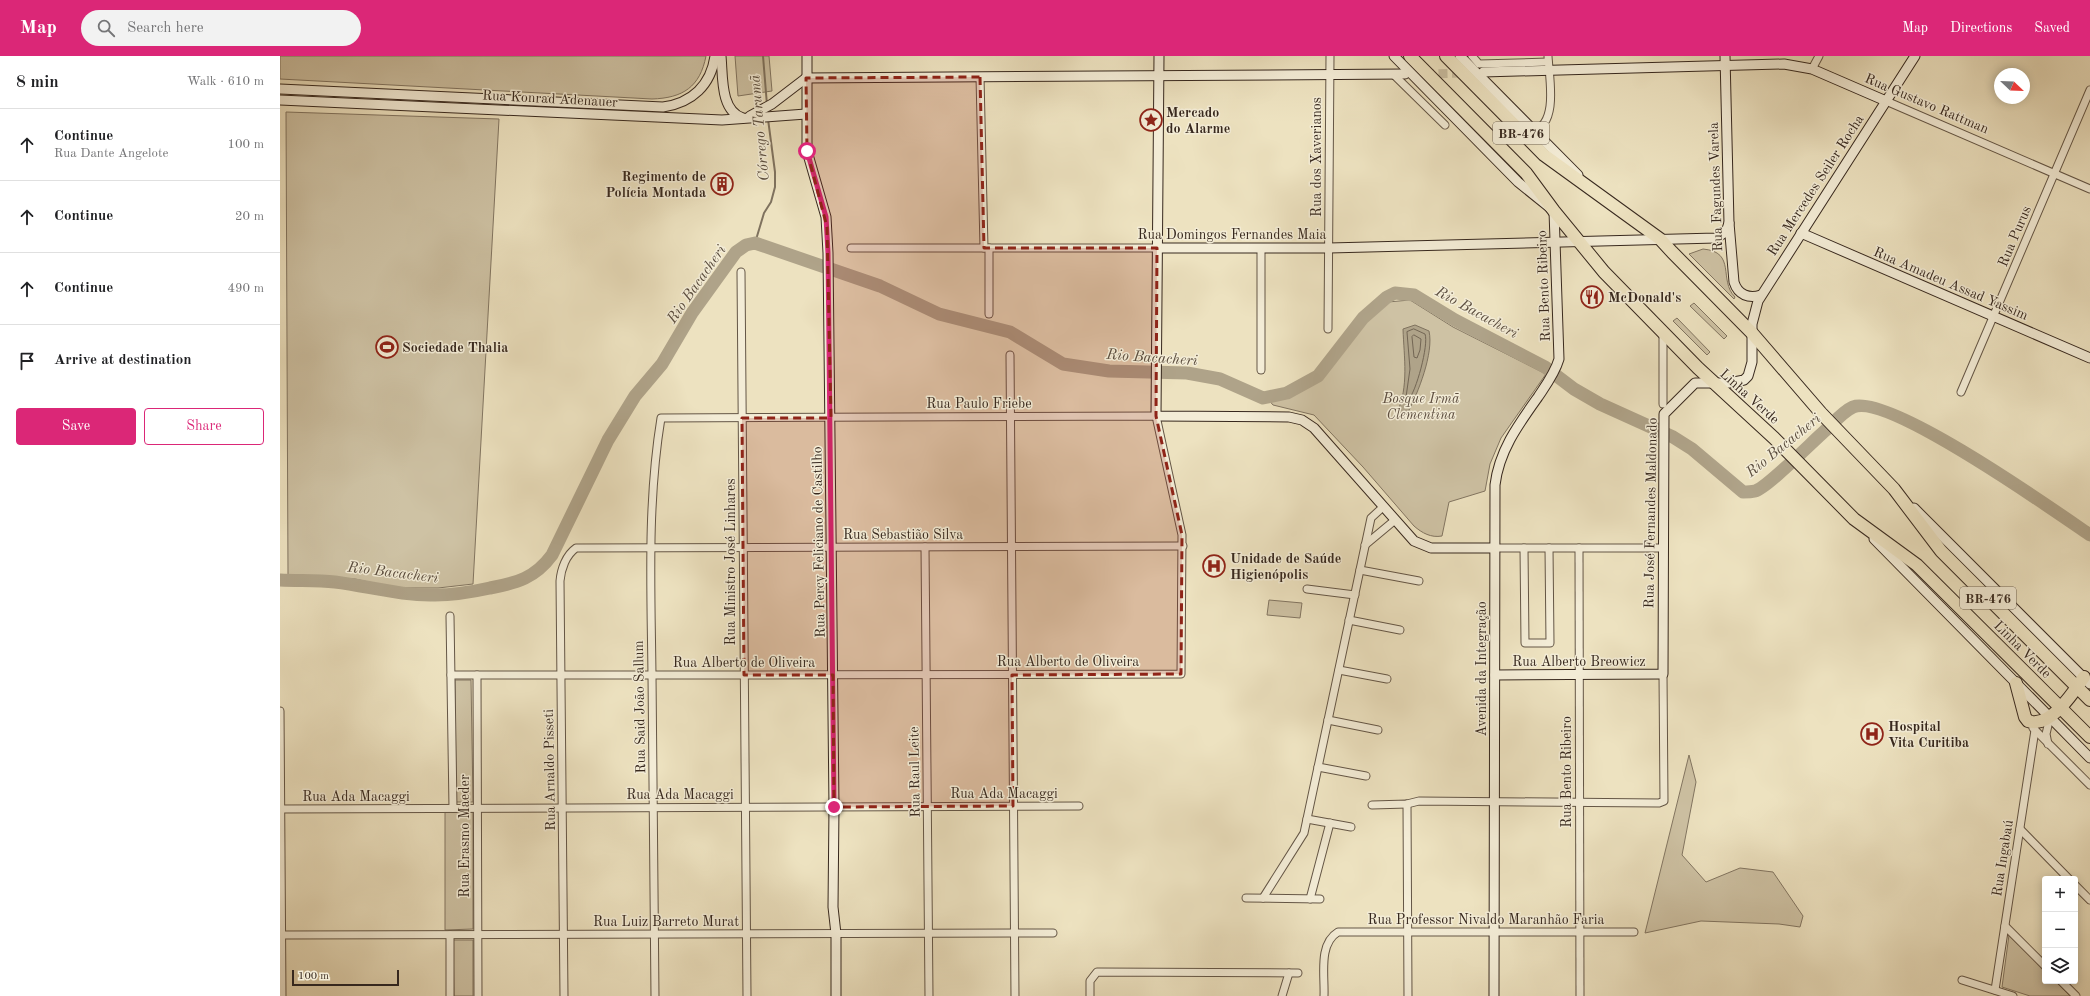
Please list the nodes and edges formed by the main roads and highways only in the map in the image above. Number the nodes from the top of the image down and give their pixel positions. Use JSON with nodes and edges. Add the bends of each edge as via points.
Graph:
{"nodes":[{"id":1,"x":715,"y":56,"type":"edge"},
{"id":2,"x":721,"y":56,"type":"edge"},
{"id":3,"x":807,"y":56,"type":"edge"},
{"id":4,"x":1159,"y":56,"type":"edge"},
{"id":5,"x":1394,"y":56,"type":"edge"},
{"id":6,"x":1410,"y":56,"type":"edge"},
{"id":7,"x":1446,"y":56,"type":"edge"},
{"id":8,"x":1460,"y":56,"type":"edge"},
{"id":9,"x":1725,"y":56,"type":"edge"},
{"id":10,"x":1915,"y":56,"type":"edge"},
{"id":11,"x":1548,"y":63,"type":"edge"},
{"id":12,"x":1725,"y":66,"type":"junction"},
{"id":13,"x":1483,"y":72,"type":"dead end"},
{"id":14,"x":1405,"y":74,"type":"dead end"},
{"id":15,"x":1159,"y":76,"type":"junction"},
{"id":16,"x":806,"y":78,"type":"junction"},
{"id":17,"x":280,"y":89,"type":"edge"},
{"id":18,"x":280,"y":100,"type":"edge"},
{"id":19,"x":1886,"y":101,"type":"junction"},
{"id":20,"x":760,"y":114,"type":"junction"},
{"id":21,"x":806,"y":114,"type":"junction"},
{"id":22,"x":745,"y":118,"type":"junction"},
{"id":23,"x":1605,"y":201,"type":"junction"},
{"id":24,"x":1554,"y":211,"type":"junction"},
{"id":25,"x":1729,"y":223,"type":"junction"},
{"id":26,"x":1801,"y":233,"type":"junction"},
{"id":27,"x":1660,"y":239,"type":"junction"},
{"id":28,"x":1555,"y":242,"type":"junction"},
{"id":29,"x":1578,"y":242,"type":"junction"},
{"id":30,"x":1157,"y":248,"type":"junction"},
{"id":31,"x":1761,"y":295,"type":"junction"},
{"id":32,"x":1752,"y":333,"type":"junction"},
{"id":33,"x":2090,"y":358,"type":"edge"},
{"id":34,"x":1559,"y":359,"type":"joint"},
{"id":35,"x":1713,"y":383,"type":"junction"},
{"id":36,"x":1854,"y":519,"type":"junction"},
{"id":37,"x":1495,"y":548,"type":"junction"},
{"id":38,"x":1663,"y":674,"type":"joint"},
{"id":39,"x":1495,"y":675,"type":"junction"},
{"id":40,"x":2016,"y":683,"type":"junction"},
{"id":41,"x":2084,"y":683,"type":"edge"},
{"id":42,"x":2090,"y":700,"type":"edge"},
{"id":43,"x":2060,"y":707,"type":"junction"},
{"id":44,"x":2050,"y":717,"type":"junction"},
{"id":45,"x":2090,"y":737,"type":"edge"},
{"id":46,"x":2090,"y":758,"type":"edge"},
{"id":47,"x":836,"y":996,"type":"edge"},
{"id":48,"x":1494,"y":996,"type":"edge"}],
"edges":[{"from":1,"to":17,"type":"main road","name":"Rua Konrad Adenauer","via":[[712,72],[702,88],[686,101],[663,107]]},
{"from":2,"to":22,"type":"main road","via":[[728,106],[735,115]]},
{"from":3,"to":16,"type":"main road","name":"Rua Percy Feliciano de Castilho"},
{"from":4,"to":15,"type":"main road"},
{"from":5,"to":24,"type":"main road","via":[[1518,182]]},
{"from":6,"to":24,"type":"highway","name":"Linha Verde","number":"BR-476","via":[[1526,173]]},
{"from":7,"to":23,"type":"highway","name":"Linha Verde","number":"BR-476","via":[[1537,148]]},
{"from":8,"to":23,"type":"main road"},
{"from":9,"to":12,"type":"main road","name":"Rua Fagundes Varela"},
{"from":10,"to":19,"type":"main road","name":"Rua Mercedes Seiler Rocha"},
{"from":11,"to":12,"type":"main road","name":"Rua Gustavo Rattman"},
{"from":11,"to":13,"type":"main road","name":"Rua Gustavo Rattman"},
{"from":12,"to":19,"type":"main road","name":"Rua Gustavo Rattman","via":[[1784,64],[1812,69]]},
{"from":12,"to":25,"type":"main road","name":"Rua Fagundes Varela"},
{"from":14,"to":15,"type":"main road"},
{"from":15,"to":16,"type":"main road"},
{"from":15,"to":30,"type":"main road"},
{"from":16,"to":20,"type":"main road","name":"Rua Konrad Adenauer"},
{"from":16,"to":21,"type":"main road","name":"Rua Percy Feliciano de Castilho"},
{"from":18,"to":22,"type":"main road","name":"Rua Konrad Adenauer","via":[[706,119]]},
{"from":19,"to":26,"type":"main road","name":"Rua Mercedes Seiler Rocha"},
{"from":20,"to":21,"type":"main road"},
{"from":20,"to":22,"type":"main road","name":"Rua Konrad Adenauer"},
{"from":21,"to":47,"type":"main road","name":"Rua Percy Feliciano de Castilho","via":[[807,151],[826,217],[829,278],[834,807],[838,841],[839,904],[836,934]]},
{"from":23,"to":27,"type":"highway","name":"Linha Verde","number":"BR-476"},
{"from":24,"to":28,"type":"main road","name":"Rua Bento Ribeiro"},
{"from":24,"to":29,"type":"highway","name":"Linha Verde","number":"BR-476"},
{"from":25,"to":27,"type":"main road","name":"Rua Domingos Fernandes Maia","via":[[1726,232],[1720,237]]},
{"from":25,"to":31,"type":"main road","name":"Rua Fagundes Varela","via":[[1735,287],[1750,297]]},
{"from":26,"to":31,"type":"main road","name":"Rua Mercedes Seiler Rocha"},
{"from":26,"to":33,"type":"main road","name":"Rua Amadeu Assad Yassim"},
{"from":27,"to":29,"type":"main road","name":"Rua Domingos Fernandes Maia"},
{"from":27,"to":32,"type":"highway","name":"Linha Verde","number":"BR-476"},
{"from":28,"to":29,"type":"main road","name":"Rua Domingos Fernandes Maia"},
{"from":28,"to":30,"type":"main road","name":"Rua Domingos Fernandes Maia","via":[[1329,248]]},
{"from":28,"to":34,"type":"main road","name":"Rua Bento Ribeiro"},
{"from":29,"to":35,"type":"highway","name":"Linha Verde","number":"BR-476","via":[[1615,284]]},
{"from":30,"to":37,"type":"main road","name":"Rua Paulo Friebe","via":[[1156,416],[1296,418],[1314,428],[1414,541],[1425,547]]},
{"from":31,"to":32,"type":"main road","name":"Rua Mercedes Seiler Rocha","via":[[1754,314]]},
{"from":32,"to":35,"type":"main road","name":"Rua José Fernandes Maldonado","via":[[1752,362],[1748,376],[1735,382]]},
{"from":32,"to":41,"type":"highway","name":"Linha Verde","number":"BR-476","via":[[1821,413],[1894,489],[1941,551]]},
{"from":34,"to":37,"type":"main road","name":"Avenida da Integração","via":[[1550,380],[1514,431],[1502,456],[1495,485]]},
{"from":35,"to":36,"type":"highway","name":"Linha Verde","number":"BR-476","via":[[1784,448]]},
{"from":35,"to":38,"type":"main road","name":"Rua José Fernandes Maldonado","via":[[1699,382],[1692,385],[1666,411],[1663,425]]},
{"from":36,"to":40,"type":"main road"},
{"from":36,"to":43,"type":"highway","name":"Linha Verde","number":"BR-476","via":[[1917,564]]},
{"from":37,"to":39,"type":"main road","name":"Avenida da Integração"},
{"from":38,"to":39,"type":"main road","name":"Rua Alberto Breowicz"},
{"from":39,"to":48,"type":"main road","name":"Avenida da Integração"},
{"from":40,"to":44,"type":"main road"},
{"from":40,"to":44,"type":"highway","via":[[2022,711],[2032,726]]},
{"from":41,"to":42,"type":"highway","name":"Linha Verde","number":"BR-476"},
{"from":41,"to":43,"type":"highway"},
{"from":43,"to":44,"type":"highway"},
{"from":43,"to":45,"type":"highway","name":"Linha Verde","number":"BR-476"},
{"from":44,"to":46,"type":"main road"}]}
